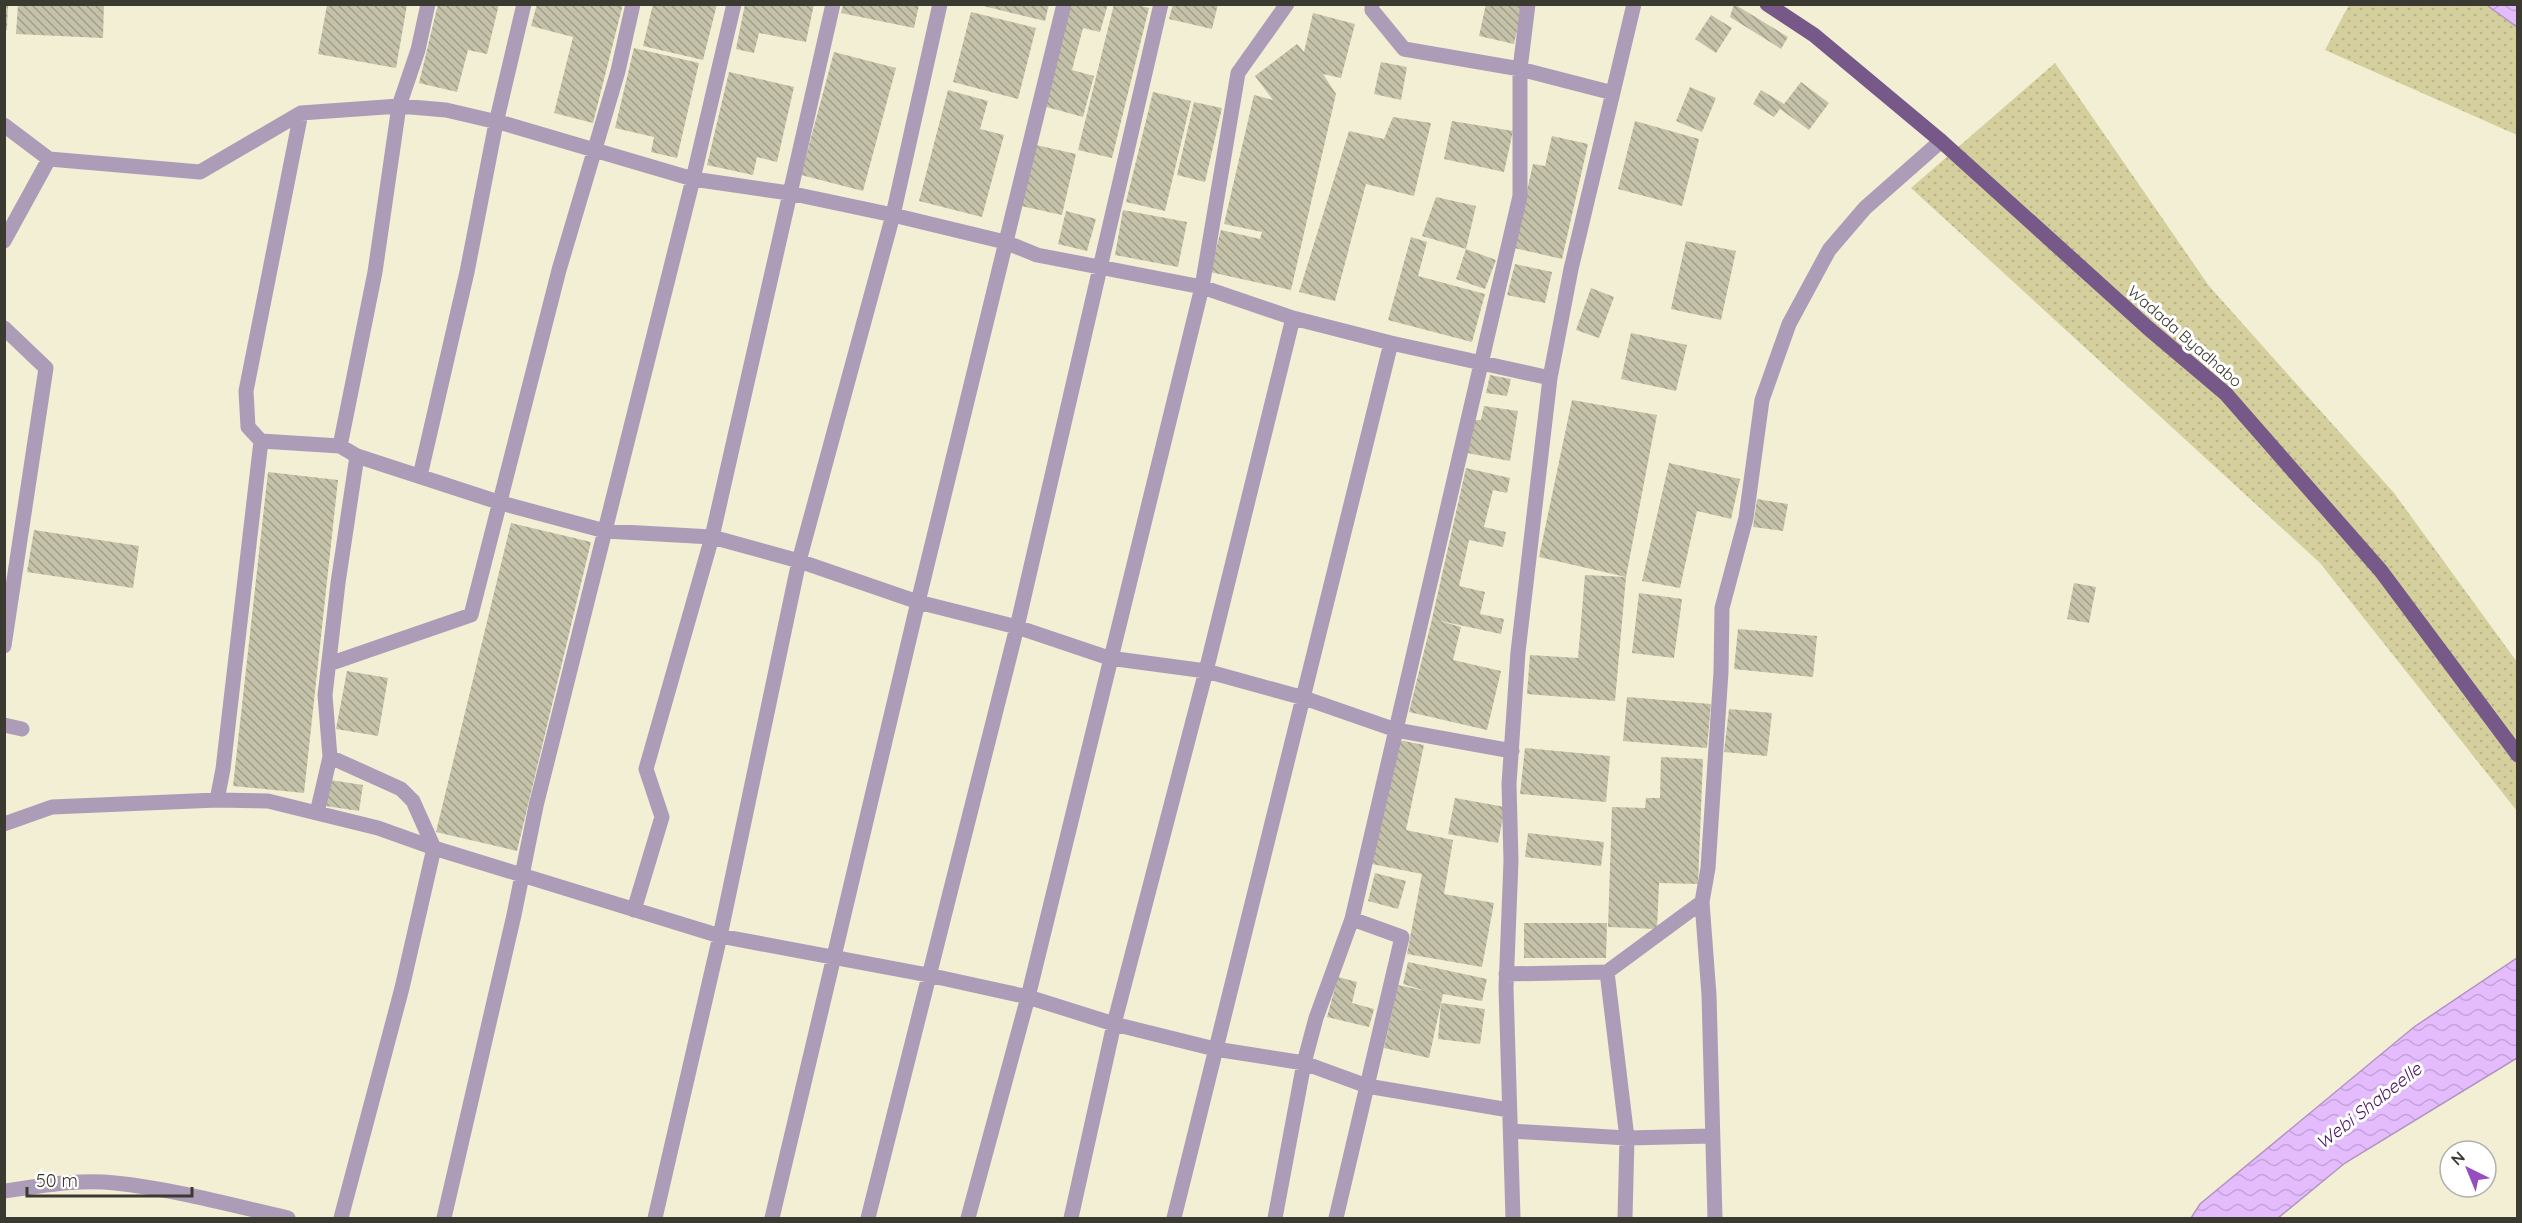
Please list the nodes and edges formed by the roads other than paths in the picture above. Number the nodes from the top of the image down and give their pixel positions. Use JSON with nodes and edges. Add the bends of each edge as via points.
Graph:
{"nodes":[{"id":1,"x":428,"y":4,"type":"edge"},
{"id":2,"x":524,"y":4,"type":"edge"},
{"id":3,"x":633,"y":4,"type":"edge"},
{"id":4,"x":734,"y":4,"type":"edge"},
{"id":5,"x":833,"y":4,"type":"edge"},
{"id":6,"x":940,"y":4,"type":"edge"},
{"id":7,"x":1064,"y":4,"type":"edge"},
{"id":8,"x":1161,"y":4,"type":"edge"},
{"id":9,"x":1287,"y":4,"type":"edge"},
{"id":10,"x":1372,"y":4,"type":"edge"},
{"id":11,"x":1528,"y":4,"type":"edge"},
{"id":12,"x":1634,"y":4,"type":"edge"},
{"id":13,"x":1767,"y":4,"type":"edge"},
{"id":14,"x":1520,"y":69,"type":"junction"},
{"id":15,"x":1613,"y":93,"type":"junction"},
{"id":16,"x":399,"y":106,"type":"junction"},
{"id":17,"x":301,"y":113,"type":"junction"},
{"id":18,"x":496,"y":123,"type":"junction"},
{"id":19,"x":4,"y":125,"type":"edge"},
{"id":20,"x":1941,"y":141,"type":"junction"},
{"id":21,"x":595,"y":151,"type":"junction"},
{"id":22,"x":49,"y":159,"type":"junction"},
{"id":23,"x":693,"y":179,"type":"junction"},
{"id":24,"x":789,"y":193,"type":"junction"},
{"id":25,"x":893,"y":214,"type":"junction"},
{"id":26,"x":4,"y":241,"type":"edge"},
{"id":27,"x":1005,"y":242,"type":"junction"},
{"id":28,"x":1100,"y":268,"type":"junction"},
{"id":29,"x":1202,"y":287,"type":"junction"},
{"id":30,"x":1293,"y":318,"type":"junction"},
{"id":31,"x":4,"y":328,"type":"edge"},
{"id":32,"x":1391,"y":343,"type":"junction"},
{"id":33,"x":1481,"y":363,"type":"junction"},
{"id":34,"x":1550,"y":378,"type":"junction"},
{"id":35,"x":261,"y":441,"type":"junction"},
{"id":36,"x":340,"y":446,"type":"junction"},
{"id":37,"x":357,"y":456,"type":"junction"},
{"id":38,"x":420,"y":476,"type":"junction"},
{"id":39,"x":501,"y":503,"type":"junction"},
{"id":40,"x":605,"y":531,"type":"junction"},
{"id":41,"x":712,"y":537,"type":"junction"},
{"id":42,"x":799,"y":561,"type":"junction"},
{"id":43,"x":918,"y":602,"type":"junction"},
{"id":44,"x":6,"y":623,"type":"edge"},
{"id":45,"x":1017,"y":627,"type":"junction"},
{"id":46,"x":4,"y":646,"type":"edge"},
{"id":47,"x":1109,"y":657,"type":"junction"},
{"id":48,"x":329,"y":664,"type":"junction"},
{"id":49,"x":1206,"y":671,"type":"junction"},
{"id":50,"x":1304,"y":698,"type":"junction"},
{"id":51,"x":4,"y":725,"type":"edge"},
{"id":52,"x":22,"y":729,"type":"dead end"},
{"id":53,"x":1396,"y":730,"type":"junction"},
{"id":54,"x":1512,"y":751,"type":"junction"},
{"id":55,"x":2517,"y":755,"type":"edge"},
{"id":56,"x":330,"y":757,"type":"junction"},
{"id":57,"x":217,"y":800,"type":"junction"},
{"id":58,"x":316,"y":813,"type":"junction"},
{"id":59,"x":4,"y":824,"type":"edge"},
{"id":60,"x":434,"y":848,"type":"junction"},
{"id":61,"x":522,"y":875,"type":"junction"},
{"id":62,"x":1702,"y":902,"type":"junction"},
{"id":63,"x":634,"y":910,"type":"junction"},
{"id":64,"x":1352,"y":919,"type":"junction"},
{"id":65,"x":720,"y":936,"type":"junction"},
{"id":66,"x":833,"y":957,"type":"junction"},
{"id":67,"x":1607,"y":972,"type":"junction"},
{"id":68,"x":1506,"y":974,"type":"junction"},
{"id":69,"x":927,"y":975,"type":"junction"},
{"id":70,"x":1028,"y":997,"type":"junction"},
{"id":71,"x":1114,"y":1024,"type":"junction"},
{"id":72,"x":1215,"y":1050,"type":"junction"},
{"id":73,"x":1304,"y":1063,"type":"junction"},
{"id":74,"x":1367,"y":1086,"type":"junction"},
{"id":75,"x":1509,"y":1110,"type":"junction"},
{"id":76,"x":1511,"y":1131,"type":"junction"},
{"id":77,"x":1711,"y":1136,"type":"junction"},
{"id":78,"x":1627,"y":1138,"type":"junction"},
{"id":79,"x":4,"y":1191,"type":"edge"},
{"id":80,"x":288,"y":1218,"type":"edge"},
{"id":81,"x":341,"y":1218,"type":"edge"},
{"id":82,"x":444,"y":1218,"type":"edge"},
{"id":83,"x":655,"y":1218,"type":"edge"},
{"id":84,"x":772,"y":1218,"type":"edge"},
{"id":85,"x":868,"y":1218,"type":"edge"},
{"id":86,"x":968,"y":1218,"type":"edge"},
{"id":87,"x":1071,"y":1218,"type":"edge"},
{"id":88,"x":1174,"y":1218,"type":"edge"},
{"id":89,"x":1275,"y":1218,"type":"edge"},
{"id":90,"x":1336,"y":1218,"type":"edge"},
{"id":91,"x":1513,"y":1218,"type":"edge"},
{"id":92,"x":1625,"y":1218,"type":"edge"},
{"id":93,"x":1714,"y":1218,"type":"edge"}],
"edges":[{"from":1,"to":16,"type":"street"},
{"from":2,"to":18,"type":"street"},
{"from":3,"to":21,"type":"street"},
{"from":4,"to":23,"type":"street"},
{"from":5,"to":24,"type":"street"},
{"from":6,"to":25,"type":"street"},
{"from":7,"to":27,"type":"street"},
{"from":8,"to":28,"type":"street"},
{"from":9,"to":29,"type":"street","via":[[1238,73]]},
{"from":10,"to":14,"type":"street","via":[[1372,10],[1404,49]]},
{"from":11,"to":14,"type":"street"},
{"from":12,"to":15,"type":"street"},
{"from":13,"to":20,"type":"main road","name":"Wadada Byadhabo","via":[[1814,35]]},
{"from":14,"to":15,"type":"street"},
{"from":14,"to":33,"type":"street","via":[[1520,196]]},
{"from":15,"to":34,"type":"street","via":[[1571,269]]},
{"from":16,"to":17,"type":"street"},
{"from":16,"to":18,"type":"street","via":[[446,110]]},
{"from":16,"to":36,"type":"street","via":[[375,272]]},
{"from":17,"to":22,"type":"street","via":[[200,172]]},
{"from":17,"to":35,"type":"street","via":[[246,391],[248,427]]},
{"from":18,"to":21,"type":"street"},
{"from":18,"to":38,"type":"street","via":[[467,272]]},
{"from":19,"to":22,"type":"street"},
{"from":20,"to":55,"type":"main road","name":"Wadada Byadhabo","via":[[2226,394],[2381,571]]},
{"from":20,"to":62,"type":"street","via":[[1865,208],[1829,250],[1789,324],[1762,400],[1746,518],[1722,608],[1708,868]]},
{"from":21,"to":23,"type":"street"},
{"from":21,"to":39,"type":"street","via":[[559,270]]},
{"from":22,"to":26,"type":"street"},
{"from":23,"to":24,"type":"street"},
{"from":23,"to":40,"type":"street"},
{"from":24,"to":25,"type":"street"},
{"from":24,"to":41,"type":"street"},
{"from":25,"to":27,"type":"street"},
{"from":25,"to":42,"type":"street"},
{"from":27,"to":28,"type":"street","via":[[1037,255]]},
{"from":27,"to":43,"type":"street"},
{"from":28,"to":29,"type":"street"},
{"from":28,"to":45,"type":"street"},
{"from":29,"to":30,"type":"street"},
{"from":29,"to":47,"type":"street"},
{"from":30,"to":32,"type":"street"},
{"from":30,"to":49,"type":"street"},
{"from":31,"to":44,"type":"street","via":[[46,368]]},
{"from":32,"to":33,"type":"street"},
{"from":32,"to":50,"type":"street"},
{"from":33,"to":34,"type":"street"},
{"from":33,"to":53,"type":"street"},
{"from":34,"to":54,"type":"street","via":[[1518,652]]},
{"from":35,"to":36,"type":"street"},
{"from":35,"to":57,"type":"street"},
{"from":36,"to":37,"type":"street"},
{"from":37,"to":38,"type":"street"},
{"from":37,"to":48,"type":"street"},
{"from":38,"to":39,"type":"street"},
{"from":39,"to":40,"type":"street"},
{"from":39,"to":48,"type":"street","via":[[471,615]]},
{"from":40,"to":41,"type":"street"},
{"from":40,"to":61,"type":"street"},
{"from":41,"to":42,"type":"street"},
{"from":41,"to":63,"type":"street","via":[[646,769],[662,817]]},
{"from":42,"to":43,"type":"street"},
{"from":42,"to":65,"type":"street"},
{"from":43,"to":45,"type":"street"},
{"from":43,"to":66,"type":"street"},
{"from":44,"to":46,"type":"street"},
{"from":45,"to":47,"type":"street"},
{"from":45,"to":69,"type":"street"},
{"from":47,"to":49,"type":"street"},
{"from":47,"to":70,"type":"street"},
{"from":48,"to":56,"type":"street","via":[[325,695]]},
{"from":49,"to":50,"type":"street"},
{"from":49,"to":71,"type":"street"},
{"from":50,"to":53,"type":"street"},
{"from":50,"to":72,"type":"street"},
{"from":51,"to":52,"type":"street"},
{"from":53,"to":54,"type":"street"},
{"from":53,"to":64,"type":"street"},
{"from":54,"to":68,"type":"street"},
{"from":56,"to":58,"type":"street"},
{"from":56,"to":60,"type":"street","via":[[400,789],[413,801]]},
{"from":57,"to":58,"type":"street","via":[[268,801]]},
{"from":57,"to":59,"type":"street","via":[[52,807]]},
{"from":58,"to":60,"type":"street","via":[[378,828]]},
{"from":60,"to":61,"type":"street"},
{"from":60,"to":81,"type":"street","via":[[402,988]]},
{"from":61,"to":63,"type":"street"},
{"from":61,"to":82,"type":"street"},
{"from":62,"to":67,"type":"street"},
{"from":62,"to":77,"type":"street","via":[[1709,994]]},
{"from":63,"to":65,"type":"street"},
{"from":64,"to":73,"type":"street"},
{"from":64,"to":74,"type":"street","via":[[1402,937]]},
{"from":65,"to":66,"type":"street"},
{"from":65,"to":83,"type":"street"},
{"from":66,"to":69,"type":"street"},
{"from":66,"to":84,"type":"street"},
{"from":67,"to":68,"type":"street"},
{"from":67,"to":78,"type":"street"},
{"from":68,"to":75,"type":"street"},
{"from":69,"to":70,"type":"street"},
{"from":69,"to":85,"type":"street"},
{"from":70,"to":71,"type":"street"},
{"from":70,"to":86,"type":"street"},
{"from":71,"to":72,"type":"street"},
{"from":71,"to":87,"type":"street"},
{"from":72,"to":73,"type":"street"},
{"from":72,"to":88,"type":"street"},
{"from":73,"to":74,"type":"street"},
{"from":73,"to":89,"type":"street"},
{"from":74,"to":75,"type":"street"},
{"from":74,"to":90,"type":"street"},
{"from":75,"to":76,"type":"street"},
{"from":76,"to":78,"type":"street"},
{"from":76,"to":91,"type":"street"},
{"from":77,"to":78,"type":"street"},
{"from":77,"to":93,"type":"street"},
{"from":78,"to":92,"type":"street"},
{"from":79,"to":80,"type":"street","via":[[71,1182],[114,1183]]}]}
